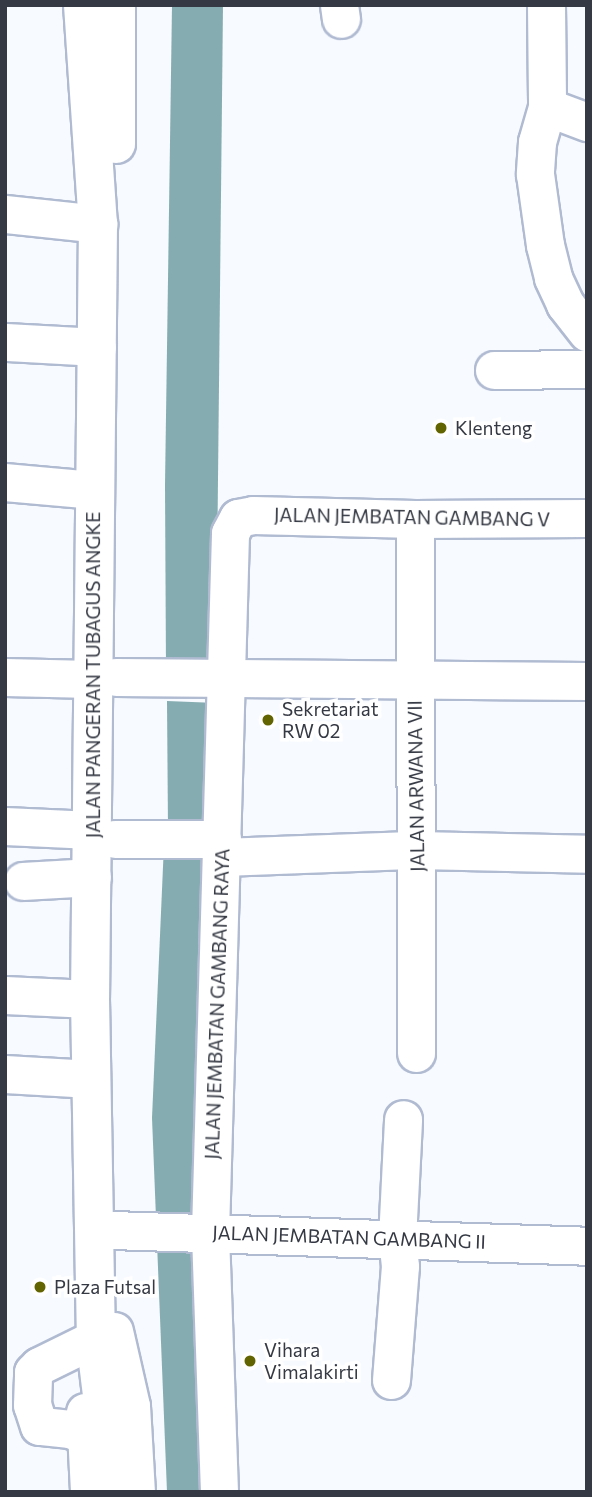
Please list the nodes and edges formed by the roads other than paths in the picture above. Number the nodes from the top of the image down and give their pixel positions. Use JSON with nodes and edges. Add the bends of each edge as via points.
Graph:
{"nodes":[{"id":1,"x":83,"y":5,"type":"edge"},
{"id":2,"x":116,"y":5,"type":"edge"},
{"id":3,"x":547,"y":5,"type":"edge"},
{"id":4,"x":547,"y":107,"type":"junction"},
{"id":5,"x":587,"y":121,"type":"edge"},
{"id":6,"x":5,"y":214,"type":"edge"},
{"id":7,"x":98,"y":224,"type":"junction"},
{"id":8,"x":587,"y":332,"type":"edge"},
{"id":9,"x":5,"y":342,"type":"edge"},
{"id":10,"x":97,"y":347,"type":"junction"},
{"id":11,"x":587,"y":369,"type":"edge"},
{"id":12,"x":494,"y":370,"type":"dead end"},
{"id":13,"x":5,"y":482,"type":"edge"},
{"id":14,"x":94,"y":490,"type":"junction"},
{"id":15,"x":238,"y":518,"type":"joint"},
{"id":16,"x":587,"y":518,"type":"edge"},
{"id":17,"x":415,"y":519,"type":"junction"},
{"id":18,"x":5,"y":677,"type":"edge"},
{"id":19,"x":104,"y":678,"type":"junction"},
{"id":20,"x":217,"y":678,"type":"junction"},
{"id":21,"x":414,"y":680,"type":"junction"},
{"id":22,"x":587,"y":681,"type":"edge"},
{"id":23,"x":5,"y":826,"type":"edge"},
{"id":24,"x":112,"y":836,"type":"junction"},
{"id":25,"x":215,"y":845,"type":"junction"},
{"id":26,"x":417,"y":850,"type":"junction"},
{"id":27,"x":587,"y":854,"type":"edge"},
{"id":28,"x":92,"y":877,"type":"junction"},
{"id":29,"x":23,"y":881,"type":"dead end"},
{"id":30,"x":5,"y":995,"type":"edge"},
{"id":31,"x":90,"y":999,"type":"junction"},
{"id":32,"x":416,"y":1053,"type":"dead end"},
{"id":33,"x":5,"y":1074,"type":"edge"},
{"id":34,"x":92,"y":1079,"type":"junction"},
{"id":35,"x":403,"y":1119,"type":"dead end"},
{"id":36,"x":128,"y":1231,"type":"junction"},
{"id":37,"x":207,"y":1232,"type":"junction"},
{"id":38,"x":397,"y":1239,"type":"junction"},
{"id":39,"x":587,"y":1246,"type":"edge"},
{"id":40,"x":104,"y":1347,"type":"junction"},
{"id":41,"x":391,"y":1380,"type":"dead end"},
{"id":42,"x":86,"y":1436,"type":"junction"},
{"id":43,"x":113,"y":1486,"type":"edge"},
{"id":44,"x":219,"y":1492,"type":"edge"}],
"edges":[{"from":1,"to":7,"type":"main road","name":"JALAN PANGERAN TUBAGUS ANGKE"},
{"from":2,"to":19,"type":"main road","name":"JALAN PANGERAN TUBAGUS ANGKE"},
{"from":3,"to":4,"type":"street"},
{"from":4,"to":5,"type":"street"},
{"from":4,"to":8,"type":"street","via":[[537,142],[535,174],[545,245],[565,304]]},
{"from":6,"to":7,"type":"street"},
{"from":7,"to":10,"type":"main road","name":"JALAN PANGERAN TUBAGUS ANGKE"},
{"from":9,"to":10,"type":"street"},
{"from":10,"to":14,"type":"main road","name":"JALAN PANGERAN TUBAGUS ANGKE"},
{"from":11,"to":12,"type":"street"},
{"from":13,"to":14,"type":"street"},
{"from":14,"to":19,"type":"main road","name":"JALAN PANGERAN TUBAGUS ANGKE"},
{"from":15,"to":17,"type":"street","name":"JALAN JEMBATAN GAMBANG V"},
{"from":15,"to":20,"type":"street","name":"JALAN JEMBATAN GAMBANG RAYA","via":[[230,533]]},
{"from":16,"to":17,"type":"street","name":"JALAN JEMBATAN GAMBANG V"},
{"from":17,"to":21,"type":"street","name":"JALAN ARWANA VII"},
{"from":18,"to":19,"type":"street"},
{"from":19,"to":20,"type":"street"},
{"from":19,"to":24,"type":"main road","name":"JALAN PANGERAN TUBAGUS ANGKE"},
{"from":20,"to":21,"type":"street"},
{"from":20,"to":25,"type":"street","name":"JALAN JEMBATAN GAMBANG RAYA"},
{"from":21,"to":22,"type":"street"},
{"from":21,"to":26,"type":"street","name":"JALAN ARWANA VII"},
{"from":23,"to":24,"type":"street"},
{"from":24,"to":25,"type":"street"},
{"from":24,"to":28,"type":"main road","name":"JALAN PANGERAN TUBAGUS ANGKE"},
{"from":24,"to":36,"type":"main road","name":"JALAN PANGERAN TUBAGUS ANGKE"},
{"from":25,"to":26,"type":"street"},
{"from":25,"to":37,"type":"street","name":"JALAN JEMBATAN GAMBANG RAYA"},
{"from":26,"to":27,"type":"street"},
{"from":26,"to":32,"type":"street","name":"JALAN ARWANA VII"},
{"from":28,"to":29,"type":"street"},
{"from":28,"to":31,"type":"main road","name":"JALAN PANGERAN TUBAGUS ANGKE"},
{"from":30,"to":31,"type":"street"},
{"from":31,"to":34,"type":"main road","name":"JALAN PANGERAN TUBAGUS ANGKE"},
{"from":33,"to":34,"type":"street"},
{"from":34,"to":40,"type":"main road","name":"JALAN PANGERAN TUBAGUS ANGKE"},
{"from":35,"to":38,"type":"street"},
{"from":36,"to":37,"type":"street","name":"JALAN JEMBATAN GAMBANG II"},
{"from":36,"to":40,"type":"main road","name":"JALAN PANGERAN TUBAGUS ANGKE"},
{"from":37,"to":38,"type":"street","name":"JALAN JEMBATAN GAMBANG II"},
{"from":37,"to":44,"type":"street","name":"JALAN JEMBATAN GAMBANG RAYA"},
{"from":38,"to":39,"type":"street","name":"JALAN JEMBATAN GAMBANG II"},
{"from":38,"to":41,"type":"street","via":[[400,1266]]},
{"from":40,"to":42,"type":"street","name":"JALAN PANGERAN TUBAGUS ANGKE","via":[[85,1368]]},
{"from":40,"to":42,"type":"street","via":[[39,1366],[33,1373],[32,1405],[39,1426],[71,1429]]},
{"from":40,"to":43,"type":"main road","name":"JALAN PANGERAN TUBAGUS ANGKE"},
{"from":42,"to":43,"type":"street","name":"JALAN PANGERAN TUBAGUS ANGKE"}]}
